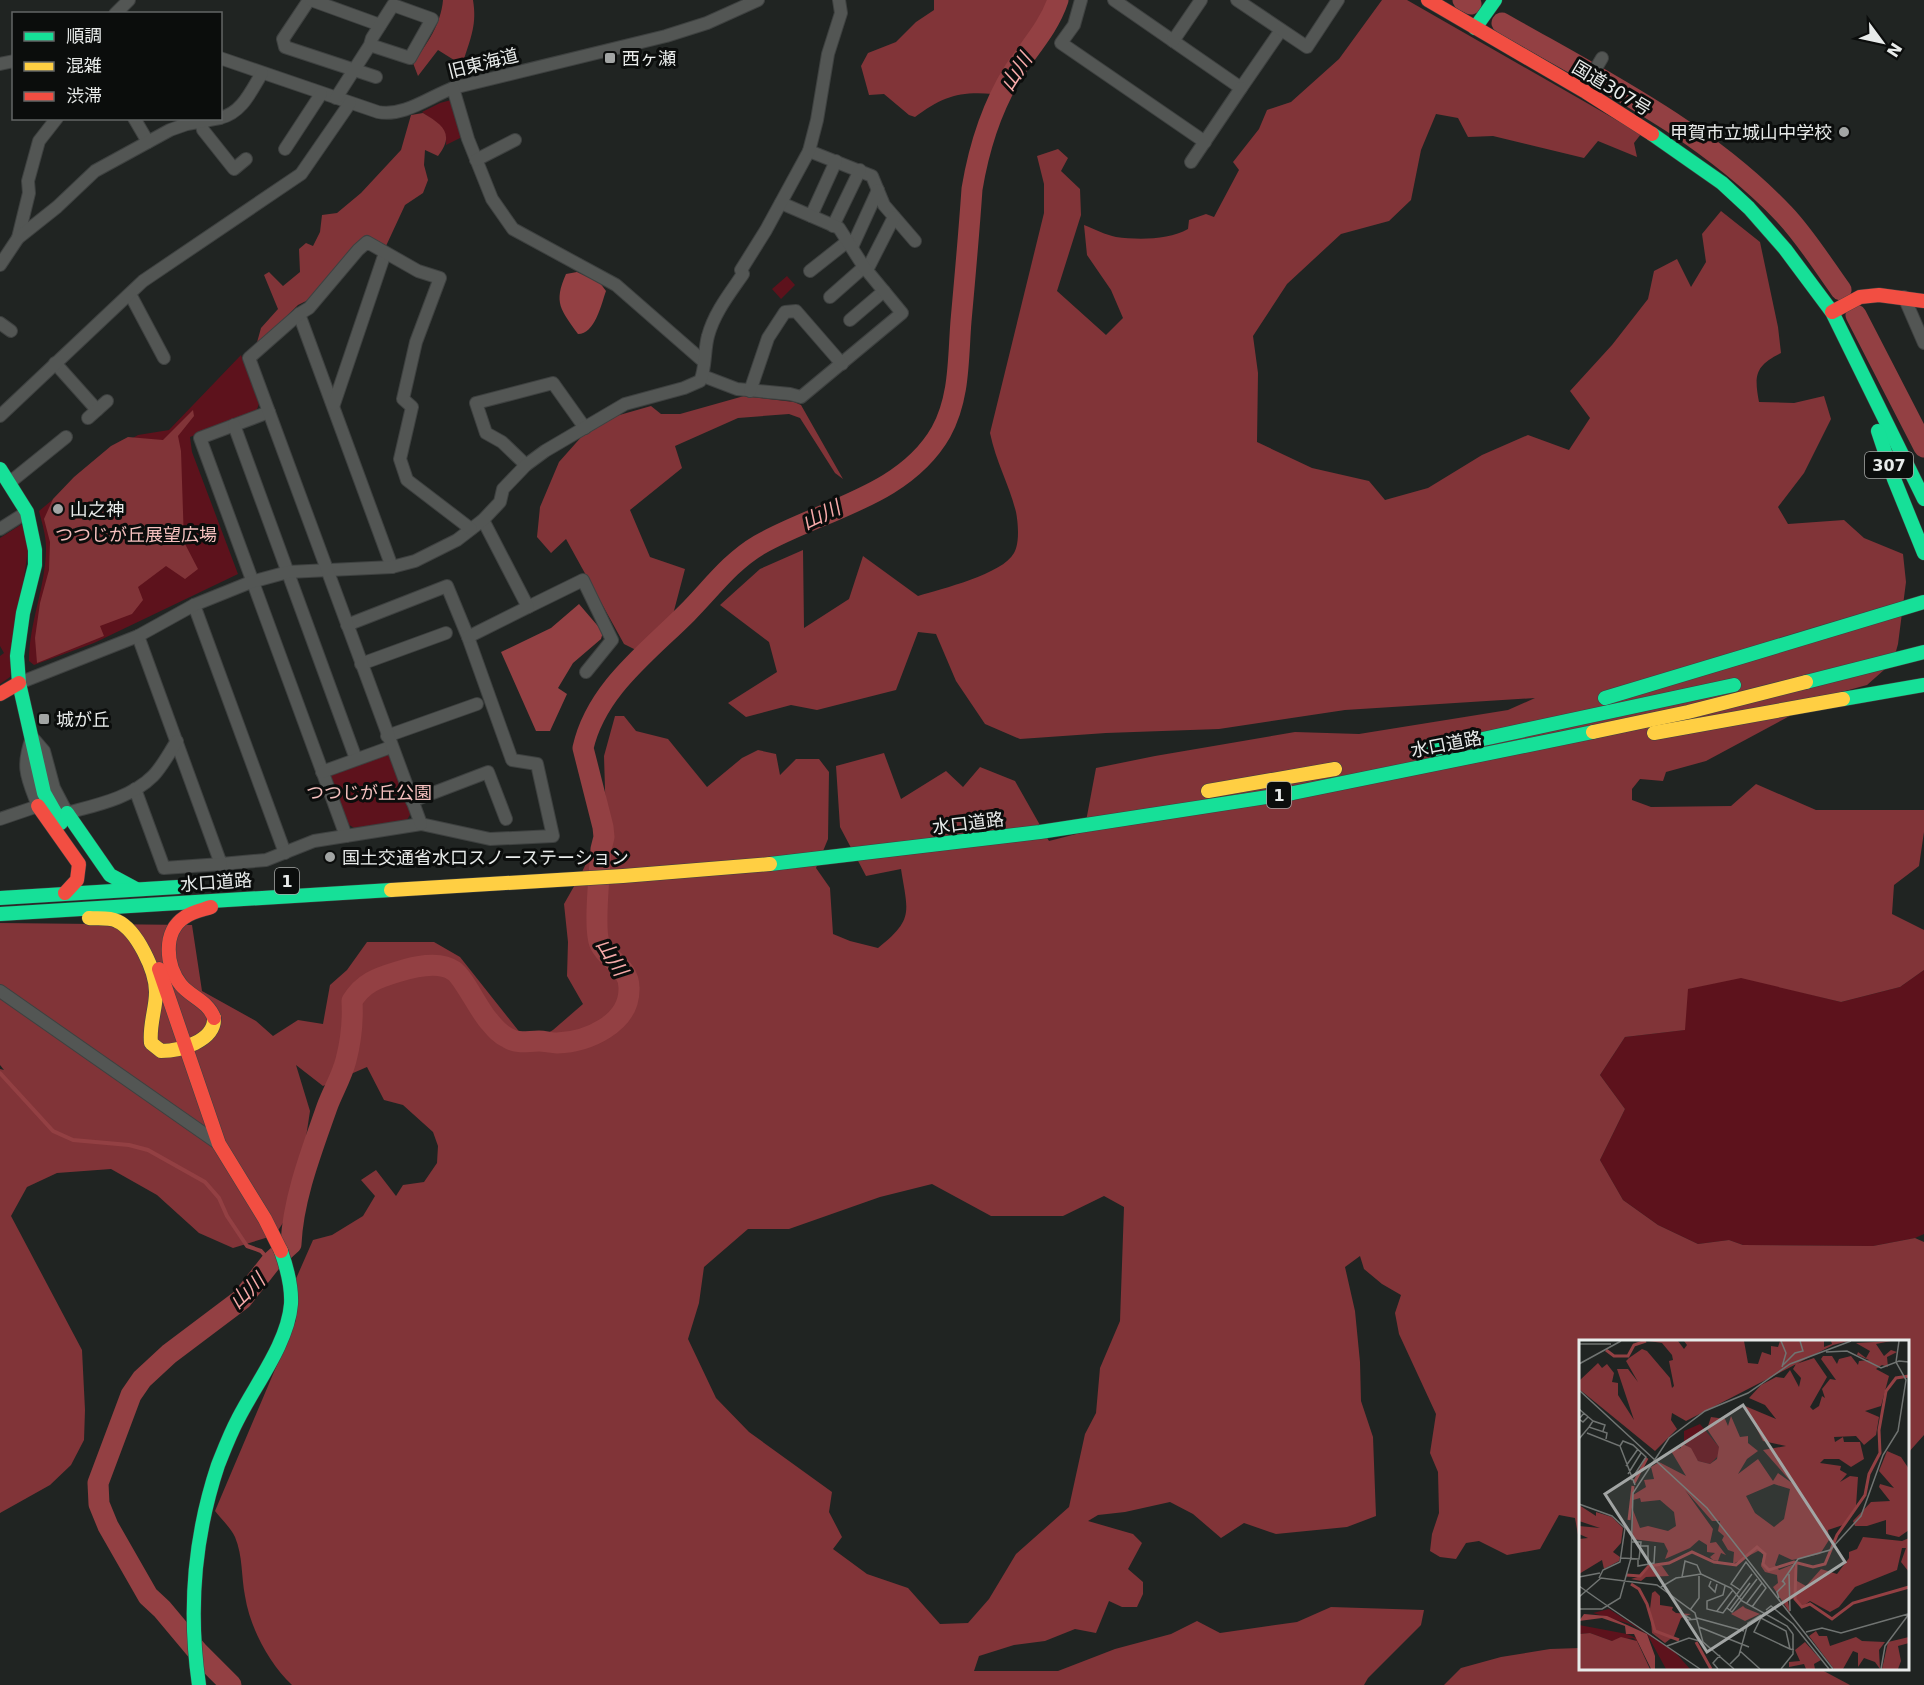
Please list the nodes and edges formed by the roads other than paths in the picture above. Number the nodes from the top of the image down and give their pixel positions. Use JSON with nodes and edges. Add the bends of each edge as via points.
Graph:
{"nodes":[{"id":1,"x":129,"y":0,"type":"edge"},
{"id":2,"x":310,"y":0,"type":"edge"},
{"id":3,"x":758,"y":0,"type":"edge"},
{"id":4,"x":839,"y":0,"type":"edge"},
{"id":5,"x":1081,"y":0,"type":"edge"},
{"id":6,"x":1114,"y":0,"type":"edge"},
{"id":7,"x":1201,"y":0,"type":"edge"},
{"id":8,"x":1237,"y":0,"type":"edge"},
{"id":9,"x":1338,"y":0,"type":"edge"},
{"id":10,"x":1428,"y":0,"type":"edge"},
{"id":11,"x":1495,"y":0,"type":"edge"},
{"id":12,"x":117,"y":12,"type":"edge"},
{"id":13,"x":380,"y":25,"type":"junction"},
{"id":14,"x":1476,"y":28,"type":"junction"},
{"id":15,"x":1281,"y":30,"type":"junction"},
{"id":16,"x":1173,"y":41,"type":"junction"},
{"id":17,"x":370,"y":45,"type":"junction"},
{"id":18,"x":1602,"y":58,"type":"dead end"},
{"id":19,"x":222,"y":59,"type":"edge"},
{"id":20,"x":354,"y":70,"type":"junction"},
{"id":21,"x":262,"y":73,"type":"junction"},
{"id":22,"x":376,"y":77,"type":"dead end"},
{"id":23,"x":1589,"y":81,"type":"junction"},
{"id":24,"x":453,"y":88,"type":"junction"},
{"id":25,"x":1241,"y":88,"type":"junction"},
{"id":26,"x":321,"y":94,"type":"junction"},
{"id":27,"x":336,"y":98,"type":"junction"},
{"id":28,"x":350,"y":103,"type":"junction"},
{"id":29,"x":222,"y":117,"type":"edge"},
{"id":30,"x":55,"y":120,"type":"edge"},
{"id":31,"x":135,"y":120,"type":"edge"},
{"id":32,"x":210,"y":120,"type":"edge"},
{"id":33,"x":201,"y":122,"type":"junction"},
{"id":34,"x":515,"y":140,"type":"dead end"},
{"id":35,"x":148,"y":142,"type":"junction"},
{"id":36,"x":1205,"y":142,"type":"junction"},
{"id":37,"x":285,"y":149,"type":"dead end"},
{"id":38,"x":809,"y":150,"type":"junction"},
{"id":39,"x":246,"y":159,"type":"dead end"},
{"id":40,"x":476,"y":160,"type":"junction"},
{"id":41,"x":836,"y":161,"type":"junction"},
{"id":42,"x":1191,"y":162,"type":"dead end"},
{"id":43,"x":860,"y":170,"type":"junction"},
{"id":44,"x":878,"y":190,"type":"junction"},
{"id":45,"x":781,"y":203,"type":"junction"},
{"id":46,"x":811,"y":216,"type":"junction"},
{"id":47,"x":894,"y":217,"type":"junction"},
{"id":48,"x":833,"y":226,"type":"junction"},
{"id":49,"x":18,"y":238,"type":"junction"},
{"id":50,"x":915,"y":241,"type":"dead end"},
{"id":51,"x":850,"y":244,"type":"junction"},
{"id":52,"x":385,"y":253,"type":"junction"},
{"id":53,"x":0,"y":265,"type":"edge"},
{"id":54,"x":866,"y":269,"type":"junction"},
{"id":55,"x":810,"y":271,"type":"dead end"},
{"id":56,"x":884,"y":291,"type":"junction"},
{"id":57,"x":130,"y":294,"type":"junction"},
{"id":58,"x":830,"y":297,"type":"dead end"},
{"id":59,"x":1904,"y":297,"type":"junction"},
{"id":60,"x":1924,"y":301,"type":"edge"},
{"id":61,"x":1832,"y":312,"type":"junction"},
{"id":62,"x":299,"y":314,"type":"junction"},
{"id":63,"x":850,"y":320,"type":"dead end"},
{"id":64,"x":0,"y":323,"type":"edge"},
{"id":65,"x":11,"y":331,"type":"dead end"},
{"id":66,"x":1924,"y":343,"type":"edge"},
{"id":67,"x":164,"y":358,"type":"dead end"},
{"id":68,"x":703,"y":360,"type":"junction"},
{"id":69,"x":55,"y":363,"type":"junction"},
{"id":70,"x":842,"y":364,"type":"junction"},
{"id":71,"x":1861,"y":374,"type":"junction"},
{"id":72,"x":703,"y":376,"type":"junction"},
{"id":73,"x":750,"y":391,"type":"junction"},
{"id":74,"x":107,"y":400,"type":"dead end"},
{"id":75,"x":334,"y":404,"type":"junction"},
{"id":76,"x":269,"y":412,"type":"junction"},
{"id":77,"x":0,"y":416,"type":"edge"},
{"id":78,"x":234,"y":425,"type":"junction"},
{"id":79,"x":585,"y":428,"type":"junction"},
{"id":80,"x":66,"y":436,"type":"dead end"},
{"id":81,"x":526,"y":465,"type":"junction"},
{"id":82,"x":0,"y":469,"type":"edge"},
{"id":83,"x":9,"y":483,"type":"junction"},
{"id":84,"x":1924,"y":500,"type":"edge"},
{"id":85,"x":27,"y":512,"type":"junction"},
{"id":86,"x":483,"y":520,"type":"junction"},
{"id":87,"x":0,"y":529,"type":"edge"},
{"id":88,"x":471,"y":529,"type":"junction"},
{"id":89,"x":1924,"y":553,"type":"edge"},
{"id":90,"x":392,"y":567,"type":"junction"},
{"id":91,"x":327,"y":569,"type":"junction"},
{"id":92,"x":288,"y":572,"type":"junction"},
{"id":93,"x":251,"y":582,"type":"junction"},
{"id":94,"x":1924,"y":602,"type":"edge"},
{"id":95,"x":194,"y":605,"type":"junction"},
{"id":96,"x":528,"y":607,"type":"junction"},
{"id":97,"x":347,"y":625,"type":"junction"},
{"id":98,"x":446,"y":633,"type":"dead end"},
{"id":99,"x":138,"y":636,"type":"junction"},
{"id":100,"x":468,"y":637,"type":"junction"},
{"id":101,"x":1924,"y":652,"type":"edge"},
{"id":102,"x":361,"y":664,"type":"junction"},
{"id":103,"x":586,"y":672,"type":"dead end"},
{"id":104,"x":1750,"y":681,"type":"dead end"},
{"id":105,"x":19,"y":683,"type":"junction"},
{"id":106,"x":1924,"y":685,"type":"edge"},
{"id":107,"x":0,"y":694,"type":"edge"},
{"id":108,"x":477,"y":704,"type":"dead end"},
{"id":109,"x":32,"y":737,"type":"junction"},
{"id":110,"x":177,"y":741,"type":"junction"},
{"id":111,"x":389,"y":742,"type":"junction"},
{"id":112,"x":1461,"y":744,"type":"junction"},
{"id":113,"x":1508,"y":750,"type":"junction"},
{"id":114,"x":1419,"y":752,"type":"dead end"},
{"id":115,"x":356,"y":759,"type":"junction"},
{"id":116,"x":1344,"y":768,"type":"dead end"},
{"id":117,"x":322,"y":772,"type":"junction"},
{"id":118,"x":135,"y":789,"type":"junction"},
{"id":119,"x":1196,"y":794,"type":"dead end"},
{"id":120,"x":412,"y":801,"type":"junction"},
{"id":121,"x":38,"y":806,"type":"junction"},
{"id":122,"x":67,"y":813,"type":"junction"},
{"id":123,"x":0,"y":819,"type":"edge"},
{"id":124,"x":506,"y":819,"type":"dead end"},
{"id":125,"x":421,"y":824,"type":"junction"},
{"id":126,"x":346,"y":836,"type":"junction"},
{"id":127,"x":285,"y":853,"type":"junction"},
{"id":128,"x":221,"y":864,"type":"junction"},
{"id":129,"x":105,"y":883,"type":"dead end"},
{"id":130,"x":196,"y":886,"type":"dead end"},
{"id":131,"x":136,"y":889,"type":"junction"},
{"id":132,"x":65,"y":893,"type":"junction"},
{"id":133,"x":0,"y":898,"type":"edge"},
{"id":134,"x":232,"y":899,"type":"junction"},
{"id":135,"x":30,"y":912,"type":"junction"},
{"id":136,"x":0,"y":914,"type":"edge"},
{"id":137,"x":130,"y":918,"type":"dead end"},
{"id":138,"x":0,"y":991,"type":"edge"},
{"id":139,"x":186,"y":1044,"type":"junction"},
{"id":140,"x":219,"y":1144,"type":"junction"},
{"id":141,"x":199,"y":1685,"type":"edge"}],
"edges":[{"from":1,"to":12,"type":"street"},
{"from":2,"to":13,"type":"street"},
{"from":2,"to":20,"type":"street","via":[[284,39],[285,47]]},
{"from":3,"to":24,"type":"street","name":"旧東海道","via":[[708,23],[666,36]]},
{"from":4,"to":38,"type":"street","via":[[841,13],[828,54]]},
{"from":5,"to":36,"type":"street","via":[[1074,25],[1061,43]]},
{"from":6,"to":16,"type":"street"},
{"from":7,"to":16,"type":"street"},
{"from":8,"to":15,"type":"street"},
{"from":9,"to":15,"type":"street","via":[[1307,47]]},
{"from":10,"to":14,"type":"main road","name":"国道307号","number":"307"},
{"from":11,"to":14,"type":"main road"},
{"from":13,"to":17,"type":"street"},
{"from":13,"to":17,"type":"street","via":[[393,5],[432,19],[410,58]]},
{"from":14,"to":23,"type":"main road","name":"国道307号","number":"307"},
{"from":15,"to":25,"type":"street"},
{"from":16,"to":25,"type":"street"},
{"from":17,"to":20,"type":"street"},
{"from":18,"to":23,"type":"street"},
{"from":19,"to":21,"type":"street","name":"旧東海道"},
{"from":20,"to":22,"type":"street"},
{"from":20,"to":27,"type":"street"},
{"from":21,"to":26,"type":"street","name":"旧東海道"},
{"from":21,"to":29,"type":"street","via":[[243,104]]},
{"from":23,"to":61,"type":"main road","name":"国道307号","number":"307","via":[[1749,208]]},
{"from":24,"to":28,"type":"street","name":"旧東海道","via":[[399,112],[378,112]]},
{"from":24,"to":40,"type":"street"},
{"from":25,"to":36,"type":"street"},
{"from":26,"to":27,"type":"street","name":"旧東海道"},
{"from":26,"to":37,"type":"street"},
{"from":27,"to":28,"type":"street","name":"旧東海道"},
{"from":28,"to":57,"type":"street","via":[[301,174],[143,281]]},
{"from":30,"to":49,"type":"street","via":[[39,141]]},
{"from":31,"to":35,"type":"street"},
{"from":32,"to":33,"type":"street"},
{"from":33,"to":35,"type":"street","via":[[180,126]]},
{"from":33,"to":39,"type":"street","via":[[234,169]]},
{"from":34,"to":40,"type":"street"},
{"from":35,"to":49,"type":"street","via":[[95,171]]},
{"from":36,"to":42,"type":"street"},
{"from":38,"to":41,"type":"street"},
{"from":38,"to":45,"type":"street"},
{"from":40,"to":68,"type":"street","via":[[492,199],[513,229],[616,285]]},
{"from":41,"to":43,"type":"street"},
{"from":41,"to":46,"type":"street"},
{"from":43,"to":44,"type":"street","via":[[872,176]]},
{"from":43,"to":48,"type":"street"},
{"from":44,"to":47,"type":"street"},
{"from":44,"to":51,"type":"street"},
{"from":45,"to":46,"type":"street"},
{"from":45,"to":68,"type":"street","via":[[715,319]]},
{"from":46,"to":48,"type":"street"},
{"from":47,"to":50,"type":"street"},
{"from":47,"to":54,"type":"street"},
{"from":48,"to":51,"type":"street"},
{"from":49,"to":53,"type":"street"},
{"from":51,"to":54,"type":"street"},
{"from":51,"to":55,"type":"street"},
{"from":52,"to":62,"type":"street","via":[[367,242],[316,301]]},
{"from":52,"to":75,"type":"street"},
{"from":52,"to":88,"type":"street","via":[[440,278],[416,342],[403,399],[412,407],[400,459],[404,472],[407,480]]},
{"from":54,"to":56,"type":"street"},
{"from":54,"to":58,"type":"street"},
{"from":56,"to":63,"type":"street"},
{"from":56,"to":70,"type":"street","via":[[902,313]]},
{"from":57,"to":67,"type":"street"},
{"from":57,"to":69,"type":"street"},
{"from":59,"to":60,"type":"main road"},
{"from":59,"to":61,"type":"main road","via":[[1860,297]]},
{"from":59,"to":66,"type":"street"},
{"from":61,"to":71,"type":"main road","name":"国道307号","number":"307"},
{"from":62,"to":75,"type":"street"},
{"from":62,"to":76,"type":"street","via":[[249,358]]},
{"from":64,"to":65,"type":"street"},
{"from":68,"to":72,"type":"street"},
{"from":69,"to":74,"type":"street","via":[[92,414]]},
{"from":69,"to":77,"type":"street"},
{"from":70,"to":73,"type":"street","via":[[801,398]]},
{"from":70,"to":73,"type":"street","via":[[796,311],[785,312],[768,338]]},
{"from":71,"to":84,"type":"main road","name":"国道307号","number":"307"},
{"from":71,"to":89,"type":"main road","name":"国道307号","number":"307","via":[[1894,479]]},
{"from":72,"to":73,"type":"street"},
{"from":72,"to":79,"type":"street","via":[[684,388],[625,404]]},
{"from":75,"to":90,"type":"street"},
{"from":76,"to":78,"type":"street"},
{"from":76,"to":91,"type":"street"},
{"from":78,"to":92,"type":"street"},
{"from":78,"to":93,"type":"street","via":[[200,438]]},
{"from":79,"to":81,"type":"street"},
{"from":79,"to":81,"type":"street","via":[[553,383],[476,403],[486,433]]},
{"from":80,"to":83,"type":"street"},
{"from":81,"to":86,"type":"street","via":[[503,489],[500,502]]},
{"from":82,"to":83,"type":"main road"},
{"from":83,"to":85,"type":"main road"},
{"from":85,"to":87,"type":"street"},
{"from":85,"to":105,"type":"main road","via":[[35,565],[17,645]]},
{"from":86,"to":88,"type":"street"},
{"from":86,"to":96,"type":"street"},
{"from":88,"to":90,"type":"street","via":[[440,550]]},
{"from":90,"to":91,"type":"street"},
{"from":91,"to":92,"type":"street"},
{"from":91,"to":97,"type":"street"},
{"from":92,"to":93,"type":"street"},
{"from":92,"to":115,"type":"street"},
{"from":93,"to":95,"type":"street"},
{"from":93,"to":117,"type":"street"},
{"from":94,"to":112,"type":"main road","via":[[1471,736]]},
{"from":95,"to":99,"type":"street"},
{"from":95,"to":127,"type":"street"},
{"from":96,"to":100,"type":"street"},
{"from":96,"to":103,"type":"street","via":[[583,580],[612,640]]},
{"from":97,"to":100,"type":"street","via":[[447,586]]},
{"from":97,"to":102,"type":"street"},
{"from":98,"to":102,"type":"street"},
{"from":99,"to":105,"type":"street"},
{"from":99,"to":110,"type":"street"},
{"from":100,"to":125,"type":"street","via":[[512,760],[537,764],[553,836],[490,839]]},
{"from":101,"to":113,"type":"main road","name":"水口道路","number":"1","via":[[1688,712]]},
{"from":102,"to":111,"type":"street"},
{"from":104,"to":112,"type":"main road","name":"水口道路"},
{"from":105,"to":107,"type":"main road"},
{"from":105,"to":109,"type":"main road"},
{"from":106,"to":113,"type":"main road","number":"1","via":[[1545,753],[1518,757]]},
{"from":108,"to":111,"type":"street"},
{"from":109,"to":121,"type":"street","via":[[25,757],[26,770]]},
{"from":109,"to":122,"type":"street","via":[[44,751],[54,788]]},
{"from":109,"to":129,"type":"main road","via":[[40,779],[50,803]]},
{"from":110,"to":118,"type":"street","via":[[153,777]]},
{"from":110,"to":128,"type":"street"},
{"from":111,"to":115,"type":"street"},
{"from":111,"to":120,"type":"street"},
{"from":112,"to":114,"type":"main road","name":"水口道路"},
{"from":113,"to":134,"type":"main road","name":"水口道路","number":"1","via":[[1293,793],[1040,832],[791,862]]},
{"from":115,"to":117,"type":"street"},
{"from":116,"to":119,"type":"main road","number":"1"},
{"from":117,"to":126,"type":"street"},
{"from":118,"to":122,"type":"street"},
{"from":118,"to":128,"type":"street","via":[[164,868]]},
{"from":120,"to":124,"type":"street","via":[[488,772]]},
{"from":120,"to":125,"type":"street"},
{"from":121,"to":123,"type":"street"},
{"from":121,"to":132,"type":"main road","via":[[79,864],[77,880]]},
{"from":122,"to":131,"type":"main road","via":[[110,875]]},
{"from":125,"to":126,"type":"street"},
{"from":126,"to":127,"type":"street","via":[[314,841]]},
{"from":127,"to":128,"type":"street","via":[[266,860]]},
{"from":130,"to":131,"type":"main road","name":"水口道路"},
{"from":131,"to":132,"type":"main road","name":"水口道路"},
{"from":132,"to":133,"type":"main road","name":"水口道路"},
{"from":134,"to":135,"type":"main road","name":"水口道路","number":"1"},
{"from":134,"to":139,"type":"main road","via":[[186,916],[168,939],[176,977],[209,1009],[214,1024],[208,1036]]},
{"from":135,"to":136,"type":"main road","name":"水口道路","number":"1"},
{"from":135,"to":139,"type":"main road","via":[[39,918],[108,919],[120,923],[145,954],[154,978],[151,1043],[161,1051]]},
{"from":137,"to":139,"type":"main road","via":[[155,959]]},
{"from":138,"to":140,"type":"street"},
{"from":139,"to":140,"type":"main road"},
{"from":140,"to":141,"type":"main road","via":[[278,1244],[292,1292],[289,1319],[230,1435],[209,1490],[195,1562],[193,1620]]}]}
